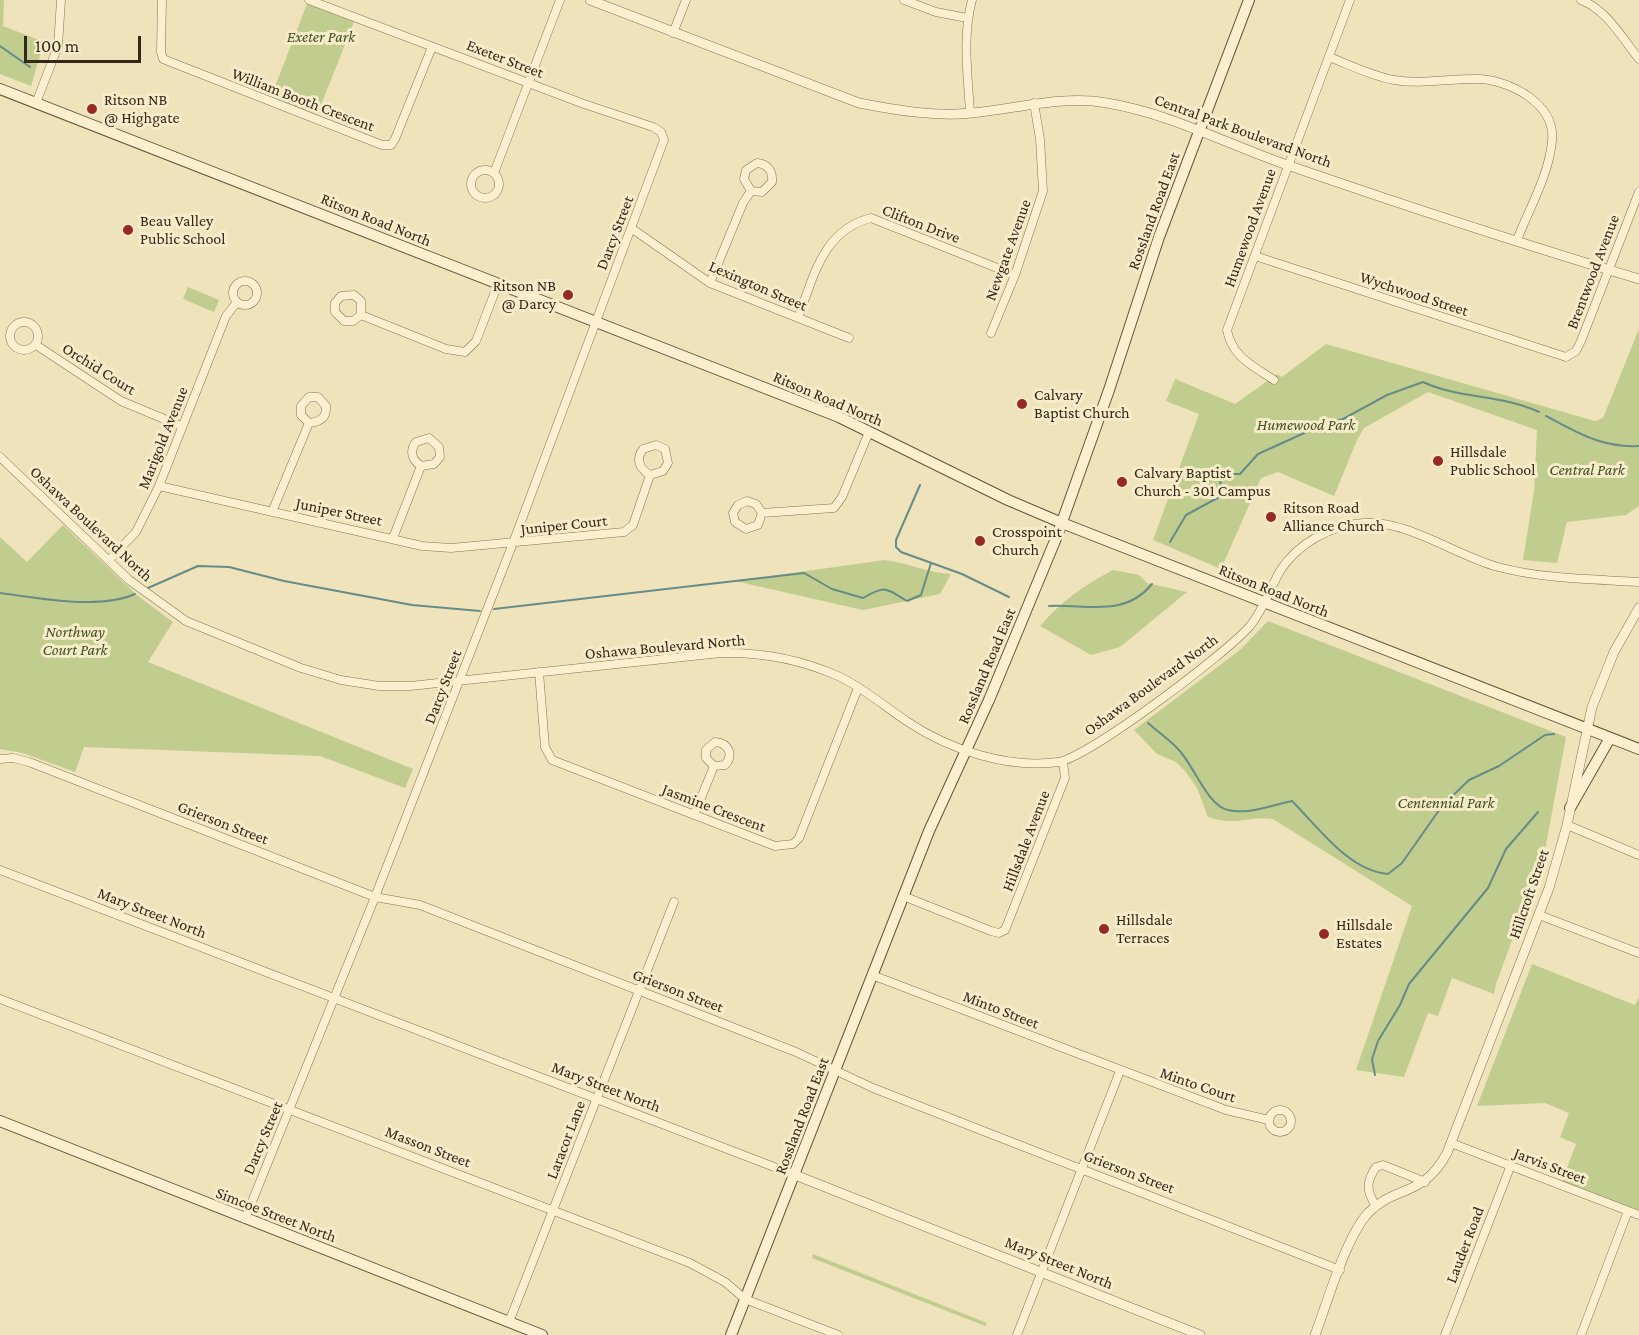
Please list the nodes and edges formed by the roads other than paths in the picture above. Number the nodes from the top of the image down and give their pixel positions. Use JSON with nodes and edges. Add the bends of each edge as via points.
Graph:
{"nodes":[{"id":1,"x":61,"y":0,"type":"edge"},
{"id":2,"x":162,"y":0,"type":"edge"},
{"id":3,"x":309,"y":0,"type":"edge"},
{"id":4,"x":560,"y":0,"type":"edge"},
{"id":5,"x":590,"y":0,"type":"edge"},
{"id":6,"x":686,"y":0,"type":"edge"},
{"id":7,"x":904,"y":0,"type":"edge"},
{"id":8,"x":972,"y":0,"type":"edge"},
{"id":9,"x":1249,"y":0,"type":"edge"},
{"id":10,"x":1350,"y":0,"type":"edge"},
{"id":11,"x":1581,"y":0,"type":"edge"},
{"id":12,"x":967,"y":18,"type":"junction"},
{"id":13,"x":673,"y":33,"type":"junction"},
{"id":14,"x":432,"y":47,"type":"junction"},
{"id":15,"x":1329,"y":57,"type":"junction"},
{"id":16,"x":1639,"y":59,"type":"edge"},
{"id":17,"x":530,"y":83,"type":"junction"},
{"id":18,"x":0,"y":89,"type":"edge"},
{"id":19,"x":36,"y":103,"type":"junction"},
{"id":20,"x":1034,"y":103,"type":"junction"},
{"id":21,"x":970,"y":113,"type":"junction"},
{"id":22,"x":1200,"y":129,"type":"junction"},
{"id":23,"x":657,"y":161,"type":"joint"},
{"id":24,"x":1287,"y":165,"type":"junction"},
{"id":25,"x":494,"y":173,"type":"dead end"},
{"id":26,"x":751,"y":191,"type":"dead end"},
{"id":27,"x":1639,"y":192,"type":"edge"},
{"id":28,"x":631,"y":228,"type":"junction"},
{"id":29,"x":1517,"y":240,"type":"junction"},
{"id":30,"x":1255,"y":256,"type":"junction"},
{"id":31,"x":1609,"y":270,"type":"junction"},
{"id":32,"x":1015,"y":275,"type":"junction"},
{"id":33,"x":1639,"y":279,"type":"edge"},
{"id":34,"x":710,"y":283,"type":"junction"},
{"id":35,"x":498,"y":284,"type":"junction"},
{"id":36,"x":237,"y":302,"type":"dead end"},
{"id":37,"x":361,"y":315,"type":"dead end"},
{"id":38,"x":798,"y":318,"type":"junction"},
{"id":39,"x":596,"y":321,"type":"junction"},
{"id":40,"x":992,"y":333,"type":"dead end"},
{"id":41,"x":849,"y":338,"type":"dead end"},
{"id":42,"x":36,"y":345,"type":"dead end"},
{"id":43,"x":1566,"y":357,"type":"joint"},
{"id":44,"x":1274,"y":380,"type":"dead end"},
{"id":45,"x":309,"y":423,"type":"dead end"},
{"id":46,"x":181,"y":426,"type":"junction"},
{"id":47,"x":869,"y":432,"type":"junction"},
{"id":48,"x":0,"y":457,"type":"edge"},
{"id":49,"x":421,"y":466,"type":"dead end"},
{"id":50,"x":650,"y":475,"type":"junction"},
{"id":51,"x":159,"y":486,"type":"junction"},
{"id":52,"x":272,"y":512,"type":"junction"},
{"id":53,"x":762,"y":513,"type":"dead end"},
{"id":54,"x":1062,"y":523,"type":"junction"},
{"id":55,"x":393,"y":538,"type":"junction"},
{"id":56,"x":513,"y":543,"type":"junction"},
{"id":57,"x":109,"y":560,"type":"junction"},
{"id":58,"x":1639,"y":582,"type":"edge"},
{"id":59,"x":1263,"y":603,"type":"junction"},
{"id":60,"x":1639,"y":608,"type":"edge"},
{"id":61,"x":538,"y":672,"type":"junction"},
{"id":62,"x":459,"y":681,"type":"junction"},
{"id":63,"x":858,"y":688,"type":"junction"},
{"id":64,"x":1587,"y":729,"type":"junction"},
{"id":65,"x":1610,"y":738,"type":"junction"},
{"id":66,"x":967,"y":749,"type":"junction"},
{"id":67,"x":1639,"y":749,"type":"edge"},
{"id":68,"x":0,"y":759,"type":"edge"},
{"id":69,"x":1063,"y":762,"type":"junction"},
{"id":70,"x":714,"y":766,"type":"dead end"},
{"id":71,"x":1570,"y":808,"type":"junction"},
{"id":72,"x":694,"y":815,"type":"junction"},
{"id":73,"x":1567,"y":825,"type":"junction"},
{"id":74,"x":1639,"y":855,"type":"edge"},
{"id":75,"x":0,"y":870,"type":"edge"},
{"id":76,"x":903,"y":896,"type":"junction"},
{"id":77,"x":375,"y":897,"type":"junction"},
{"id":78,"x":674,"y":902,"type":"dead end"},
{"id":79,"x":1539,"y":915,"type":"junction"},
{"id":80,"x":1639,"y":952,"type":"edge"},
{"id":81,"x":872,"y":975,"type":"junction"},
{"id":82,"x":638,"y":990,"type":"junction"},
{"id":83,"x":0,"y":999,"type":"edge"},
{"id":84,"x":334,"y":1000,"type":"junction"},
{"id":85,"x":835,"y":1071,"type":"junction"},
{"id":86,"x":1120,"y":1071,"type":"junction"},
{"id":87,"x":596,"y":1099,"type":"junction"},
{"id":88,"x":290,"y":1109,"type":"junction"},
{"id":89,"x":1269,"y":1120,"type":"dead end"},
{"id":90,"x":0,"y":1121,"type":"edge"},
{"id":91,"x":1451,"y":1143,"type":"junction"},
{"id":92,"x":1511,"y":1165,"type":"junction"},
{"id":93,"x":1082,"y":1168,"type":"junction"},
{"id":94,"x":795,"y":1175,"type":"junction"},
{"id":95,"x":1425,"y":1182,"type":"junction"},
{"id":96,"x":1376,"y":1206,"type":"junction"},
{"id":97,"x":554,"y":1209,"type":"junction"},
{"id":98,"x":1628,"y":1211,"type":"junction"},
{"id":99,"x":1639,"y":1215,"type":"edge"},
{"id":100,"x":244,"y":1219,"type":"junction"},
{"id":101,"x":1340,"y":1270,"type":"junction"},
{"id":102,"x":1042,"y":1272,"type":"junction"},
{"id":103,"x":745,"y":1299,"type":"junction"},
{"id":104,"x":509,"y":1322,"type":"junction"},
{"id":105,"x":542,"y":1335,"type":"edge"},
{"id":106,"x":731,"y":1335,"type":"edge"},
{"id":107,"x":838,"y":1335,"type":"edge"},
{"id":108,"x":1017,"y":1335,"type":"edge"},
{"id":109,"x":1200,"y":1335,"type":"edge"},
{"id":110,"x":1315,"y":1335,"type":"edge"},
{"id":111,"x":1445,"y":1335,"type":"edge"},
{"id":112,"x":1581,"y":1335,"type":"edge"}],
"edges":[{"from":1,"to":19,"type":"street","via":[[58,46]]},
{"from":2,"to":14,"type":"street","name":"William Booth Crescent","via":[[164,59],[382,146],[391,145],[395,139]]},
{"from":3,"to":14,"type":"street","name":"Exeter Street"},
{"from":4,"to":17,"type":"street"},
{"from":5,"to":13,"type":"street","name":"Central Park Boulevard North"},
{"from":6,"to":13,"type":"street"},
{"from":7,"to":12,"type":"street"},
{"from":8,"to":12,"type":"street"},
{"from":9,"to":22,"type":"main road","name":"Rossland Road East"},
{"from":10,"to":15,"type":"street","name":"Humewood Avenue"},
{"from":11,"to":16,"type":"street","via":[[1605,15]]},
{"from":12,"to":21,"type":"street"},
{"from":13,"to":21,"type":"street","name":"Central Park Boulevard North","via":[[859,103],[901,112]]},
{"from":14,"to":17,"type":"street","name":"Exeter Street"},
{"from":15,"to":24,"type":"street","name":"Humewood Avenue"},
{"from":15,"to":29,"type":"street","via":[[1392,80],[1486,80],[1523,93],[1536,102],[1547,114],[1553,141]]},
{"from":17,"to":23,"type":"street","name":"Exeter Street","via":[[661,132],[664,140]]},
{"from":17,"to":25,"type":"street"},
{"from":18,"to":19,"type":"main road","name":"Ritson Road North"},
{"from":19,"to":35,"type":"main road","name":"Ritson Road North"},
{"from":20,"to":21,"type":"street","name":"Central Park Boulevard North"},
{"from":20,"to":22,"type":"street","name":"Central Park Boulevard North","via":[[1103,102]]},
{"from":20,"to":32,"type":"street","name":"Newgate Avenue","via":[[1043,191]]},
{"from":22,"to":24,"type":"street","name":"Central Park Boulevard North"},
{"from":22,"to":54,"type":"main road","name":"Rossland Road East"},
{"from":23,"to":28,"type":"street","name":"Darcy Street"},
{"from":24,"to":29,"type":"street","name":"Central Park Boulevard North"},
{"from":24,"to":30,"type":"street","name":"Humewood Avenue"},
{"from":26,"to":34,"type":"street"},
{"from":27,"to":31,"type":"street","name":"Brentwood Avenue"},
{"from":28,"to":34,"type":"street","name":"Lexington Street"},
{"from":28,"to":39,"type":"street","name":"Darcy Street"},
{"from":29,"to":31,"type":"street","name":"Central Park Boulevard North"},
{"from":30,"to":43,"type":"street","name":"Wychwood Street"},
{"from":30,"to":44,"type":"street","name":"Humewood Avenue","via":[[1227,330],[1237,355]]},
{"from":31,"to":33,"type":"street","name":"Central Park Boulevard North"},
{"from":31,"to":43,"type":"street","name":"Brentwood Avenue","via":[[1581,341],[1576,351]]},
{"from":32,"to":38,"type":"street","name":"Clifton Drive","via":[[871,218],[854,222],[824,250]]},
{"from":32,"to":40,"type":"street","name":"Newgate Avenue"},
{"from":34,"to":38,"type":"street","name":"Lexington Street"},
{"from":35,"to":37,"type":"street","via":[[476,341],[465,352],[453,351]]},
{"from":35,"to":39,"type":"main road","name":"Ritson Road North"},
{"from":36,"to":46,"type":"street","name":"Marigold Avenue","via":[[226,316]]},
{"from":38,"to":41,"type":"street","name":"Lexington Street"},
{"from":39,"to":47,"type":"main road","name":"Ritson Road North"},
{"from":39,"to":56,"type":"street","name":"Darcy Street"},
{"from":42,"to":46,"type":"street","name":"Orchid Court","via":[[121,401]]},
{"from":45,"to":52,"type":"street"},
{"from":46,"to":51,"type":"street","name":"Marigold Avenue"},
{"from":47,"to":53,"type":"street","via":[[834,508]]},
{"from":47,"to":54,"type":"main road","name":"Ritson Road North"},
{"from":48,"to":57,"type":"street","name":"Oshawa Boulevard North"},
{"from":49,"to":55,"type":"street"},
{"from":50,"to":50,"type":"street","name":"Juniper Court","via":[[641,468],[639,459],[643,449],[656,445],[665,450],[668,463],[663,471]]},
{"from":50,"to":56,"type":"street","name":"Juniper Court","via":[[630,530]]},
{"from":51,"to":52,"type":"street","name":"Juniper Street"},
{"from":51,"to":57,"type":"street","name":"Marigold Avenue","via":[[136,532]]},
{"from":52,"to":55,"type":"street","name":"Juniper Street"},
{"from":54,"to":59,"type":"main road","name":"Ritson Road North"},
{"from":54,"to":66,"type":"main road","name":"Rossland Road East"},
{"from":55,"to":56,"type":"street","name":"Juniper Street","via":[[451,548]]},
{"from":56,"to":62,"type":"street","name":"Darcy Street"},
{"from":57,"to":62,"type":"street","name":"Oshawa Boulevard North","via":[[142,591],[186,621],[301,668],[379,686]]},
{"from":58,"to":59,"type":"street","name":"Oshawa Boulevard North","via":[[1522,573],[1385,524],[1365,523],[1316,536],[1282,568]]},
{"from":59,"to":64,"type":"main road","name":"Ritson Road North"},
{"from":59,"to":69,"type":"street","name":"Oshawa Boulevard North","via":[[1250,626],[1223,652],[1122,726]]},
{"from":60,"to":64,"type":"street","name":"Hillcroft Street","via":[[1614,652]]},
{"from":61,"to":62,"type":"street","name":"Oshawa Boulevard North"},
{"from":61,"to":63,"type":"street","name":"Oshawa Boulevard North","via":[[751,652],[817,667]]},
{"from":61,"to":72,"type":"street","name":"Jasmine Crescent","via":[[545,747],[552,760]]},
{"from":62,"to":77,"type":"street","name":"Darcy Street"},
{"from":63,"to":66,"type":"street","name":"Oshawa Boulevard North","via":[[913,726]]},
{"from":63,"to":72,"type":"street","name":"Jasmine Crescent","via":[[793,844],[775,846]]},
{"from":64,"to":65,"type":"main road","name":"Ritson Road North"},
{"from":64,"to":71,"type":"street","name":"Hillcroft Street"},
{"from":65,"to":67,"type":"main road","name":"Ritson Road North"},
{"from":65,"to":71,"type":"main road"},
{"from":66,"to":69,"type":"street","name":"Oshawa Boulevard North","via":[[1020,765]]},
{"from":66,"to":76,"type":"main road","name":"Rossland Road East"},
{"from":68,"to":77,"type":"street","name":"Grierson Street","via":[[29,762]]},
{"from":69,"to":76,"type":"street","name":"Hillsdale Avenue","via":[[1065,778],[1005,930],[991,931]]},
{"from":70,"to":72,"type":"street"},
{"from":71,"to":73,"type":"street","name":"Hillcroft Street"},
{"from":73,"to":74,"type":"street"},
{"from":73,"to":79,"type":"street","name":"Hillcroft Street"},
{"from":75,"to":84,"type":"street","name":"Mary Street North"},
{"from":76,"to":81,"type":"main road","name":"Rossland Road East"},
{"from":77,"to":82,"type":"street","name":"Grierson Street","via":[[420,905]]},
{"from":77,"to":84,"type":"street","name":"Darcy Street"},
{"from":78,"to":82,"type":"street","name":"Laracor Lane"},
{"from":79,"to":80,"type":"street"},
{"from":79,"to":91,"type":"street","name":"Hillcroft Street"},
{"from":81,"to":85,"type":"main road","name":"Rossland Road East"},
{"from":81,"to":86,"type":"street","name":"Minto Street"},
{"from":82,"to":85,"type":"street","name":"Grierson Street"},
{"from":82,"to":87,"type":"street","name":"Laracor Lane"},
{"from":83,"to":88,"type":"street","name":"Masson Street"},
{"from":84,"to":87,"type":"street","name":"Mary Street North"},
{"from":84,"to":88,"type":"street","name":"Darcy Street"},
{"from":85,"to":93,"type":"street","name":"Grierson Street"},
{"from":85,"to":94,"type":"main road","name":"Rossland Road East"},
{"from":86,"to":89,"type":"street","name":"Minto Court","via":[[1226,1110]]},
{"from":86,"to":93,"type":"street"},
{"from":87,"to":94,"type":"street","name":"Mary Street North"},
{"from":87,"to":97,"type":"street","name":"Laracor Lane"},
{"from":88,"to":97,"type":"street","name":"Masson Street"},
{"from":88,"to":100,"type":"street","name":"Darcy Street"},
{"from":90,"to":100,"type":"main road","name":"Simcoe Street North"},
{"from":91,"to":92,"type":"street","name":"Jarvis Street"},
{"from":91,"to":95,"type":"street","name":"Hillcroft Street"},
{"from":92,"to":98,"type":"street","name":"Jarvis Street"},
{"from":92,"to":111,"type":"street","name":"Lauder Road"},
{"from":93,"to":101,"type":"street","name":"Grierson Street"},
{"from":93,"to":102,"type":"street"},
{"from":94,"to":102,"type":"street","name":"Mary Street North"},
{"from":94,"to":103,"type":"main road","name":"Rossland Road East"},
{"from":95,"to":96,"type":"street","name":"Hillcroft Street"},
{"from":95,"to":96,"type":"street","via":[[1383,1165],[1376,1167],[1367,1187]]},
{"from":96,"to":101,"type":"street","name":"Hillcroft Street","via":[[1357,1229]]},
{"from":97,"to":103,"type":"street","name":"Masson Street","via":[[690,1263],[725,1282]]},
{"from":97,"to":104,"type":"street","name":"Laracor Lane"},
{"from":98,"to":99,"type":"street","name":"Jarvis Street"},
{"from":98,"to":112,"type":"street"},
{"from":100,"to":104,"type":"main road","name":"Simcoe Street North"},
{"from":101,"to":110,"type":"street","name":"Hillcroft Street"},
{"from":102,"to":108,"type":"street"},
{"from":102,"to":109,"type":"street","name":"Mary Street North"},
{"from":103,"to":106,"type":"main road","name":"Rossland Road East"},
{"from":103,"to":107,"type":"street","name":"Masson Street"},
{"from":104,"to":105,"type":"main road","name":"Simcoe Street North"}]}
